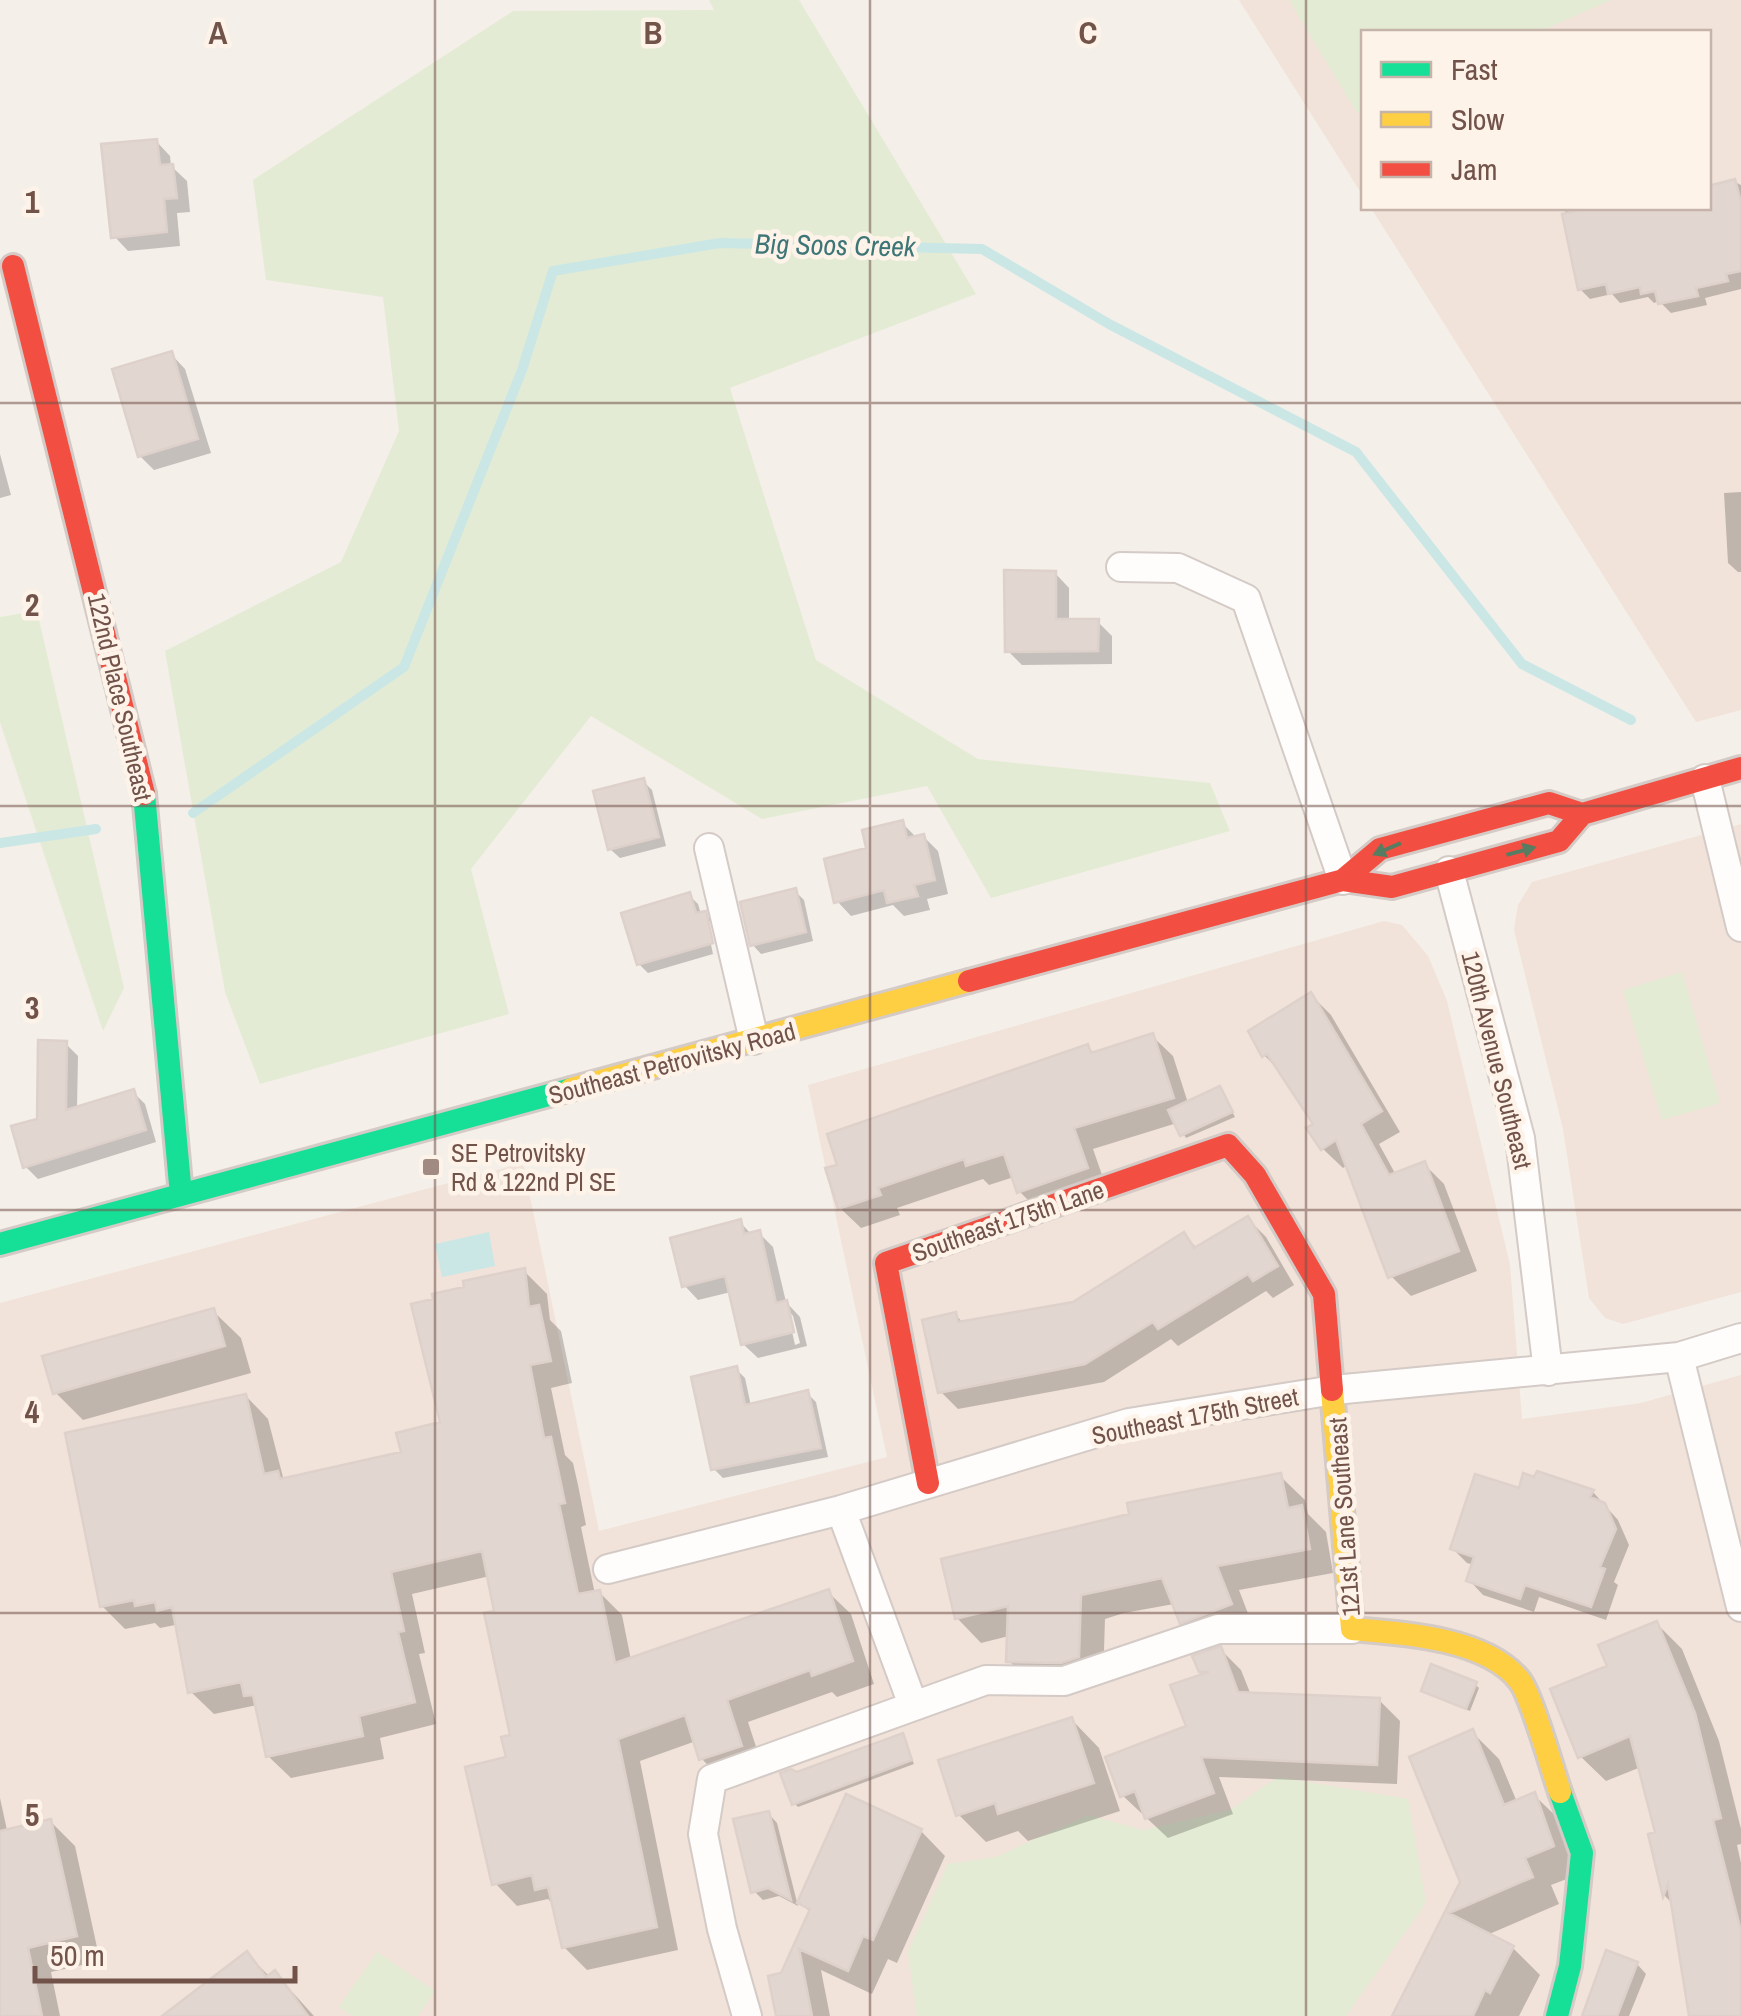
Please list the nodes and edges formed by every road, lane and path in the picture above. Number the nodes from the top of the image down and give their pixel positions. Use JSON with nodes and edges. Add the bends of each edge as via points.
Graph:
{"nodes":[{"id":1,"x":13,"y":266,"type":"dead end"},
{"id":2,"x":1121,"y":567,"type":"dead end"},
{"id":3,"x":1741,"y":768,"type":"edge"},
{"id":4,"x":1705,"y":779,"type":"junction"},
{"id":5,"x":1582,"y":814,"type":"junction"},
{"id":6,"x":709,"y":848,"type":"dead end"},
{"id":7,"x":1449,"y":871,"type":"junction"},
{"id":8,"x":1344,"y":880,"type":"junction"},
{"id":9,"x":1741,"y":927,"type":"edge"},
{"id":10,"x":754,"y":1040,"type":"junction"},
{"id":11,"x":1228,"y":1145,"type":"joint"},
{"id":12,"x":181,"y":1196,"type":"junction"},
{"id":13,"x":0,"y":1244,"type":"edge"},
{"id":14,"x":1741,"y":1338,"type":"edge"},
{"id":15,"x":1679,"y":1357,"type":"junction"},
{"id":16,"x":1548,"y":1370,"type":"junction"},
{"id":17,"x":1334,"y":1390,"type":"junction"},
{"id":18,"x":928,"y":1484,"type":"junction"},
{"id":19,"x":841,"y":1510,"type":"junction"},
{"id":20,"x":608,"y":1569,"type":"dead end"},
{"id":21,"x":1741,"y":1607,"type":"edge"},
{"id":22,"x":1352,"y":1629,"type":"junction"},
{"id":23,"x":913,"y":1706,"type":"junction"},
{"id":24,"x":747,"y":2016,"type":"edge"},
{"id":25,"x":1557,"y":2016,"type":"edge"}],
"edges":[{"from":1,"to":12,"type":"street","name":"122nd Place Southeast","via":[[142,778]]},
{"from":2,"to":8,"type":"street","via":[[1178,568],[1246,599]]},
{"from":3,"to":4,"type":"street","name":"Southeast Petrovitsky Road"},
{"from":4,"to":5,"type":"street","name":"Southeast Petrovitsky Road"},
{"from":4,"to":9,"type":"street"},
{"from":7,"to":5,"type":"street","name":"Southeast Petrovitsky Road","one_way":true,"via":[[1559,841]]},
{"from":5,"to":8,"type":"street","name":"Southeast Petrovitsky Road","one_way":true,"via":[[1549,803],[1380,849]]},
{"from":6,"to":10,"type":"street"},
{"from":7,"to":8,"type":"street","name":"Southeast Petrovitsky Road","via":[[1392,887]]},
{"from":7,"to":16,"type":"street","name":"120th Avenue Southeast","via":[[1520,1138]]},
{"from":8,"to":10,"type":"street","name":"Southeast Petrovitsky Road"},
{"from":10,"to":12,"type":"street","name":"Southeast Petrovitsky Road"},
{"from":11,"to":17,"type":"street","name":"121st Lane Southeast","via":[[1255,1175],[1324,1294]]},
{"from":11,"to":18,"type":"street","name":"Southeast 175th Lane","via":[[886,1263]]},
{"from":12,"to":13,"type":"street","name":"Southeast Petrovitsky Road"},
{"from":14,"to":15,"type":"street"},
{"from":15,"to":16,"type":"street","name":"Southeast 175th Street"},
{"from":15,"to":21,"type":"street"},
{"from":16,"to":17,"type":"street","name":"Southeast 175th Street"},
{"from":17,"to":18,"type":"street","name":"Southeast 175th Street","via":[[1129,1424]]},
{"from":17,"to":22,"type":"street","name":"121st Lane Southeast"},
{"from":18,"to":19,"type":"street","name":"Southeast 175th Street"},
{"from":19,"to":20,"type":"street","name":"Southeast 175th Street"},
{"from":19,"to":23,"type":"street"},
{"from":22,"to":23,"type":"street","via":[[1218,1628],[1064,1681],[986,1680]]},
{"from":22,"to":25,"type":"street","name":"121st Lane Southeast","via":[[1404,1633],[1486,1654],[1520,1682],[1582,1854],[1570,1966]]},
{"from":23,"to":24,"type":"street","via":[[712,1778],[703,1834]]}]}
